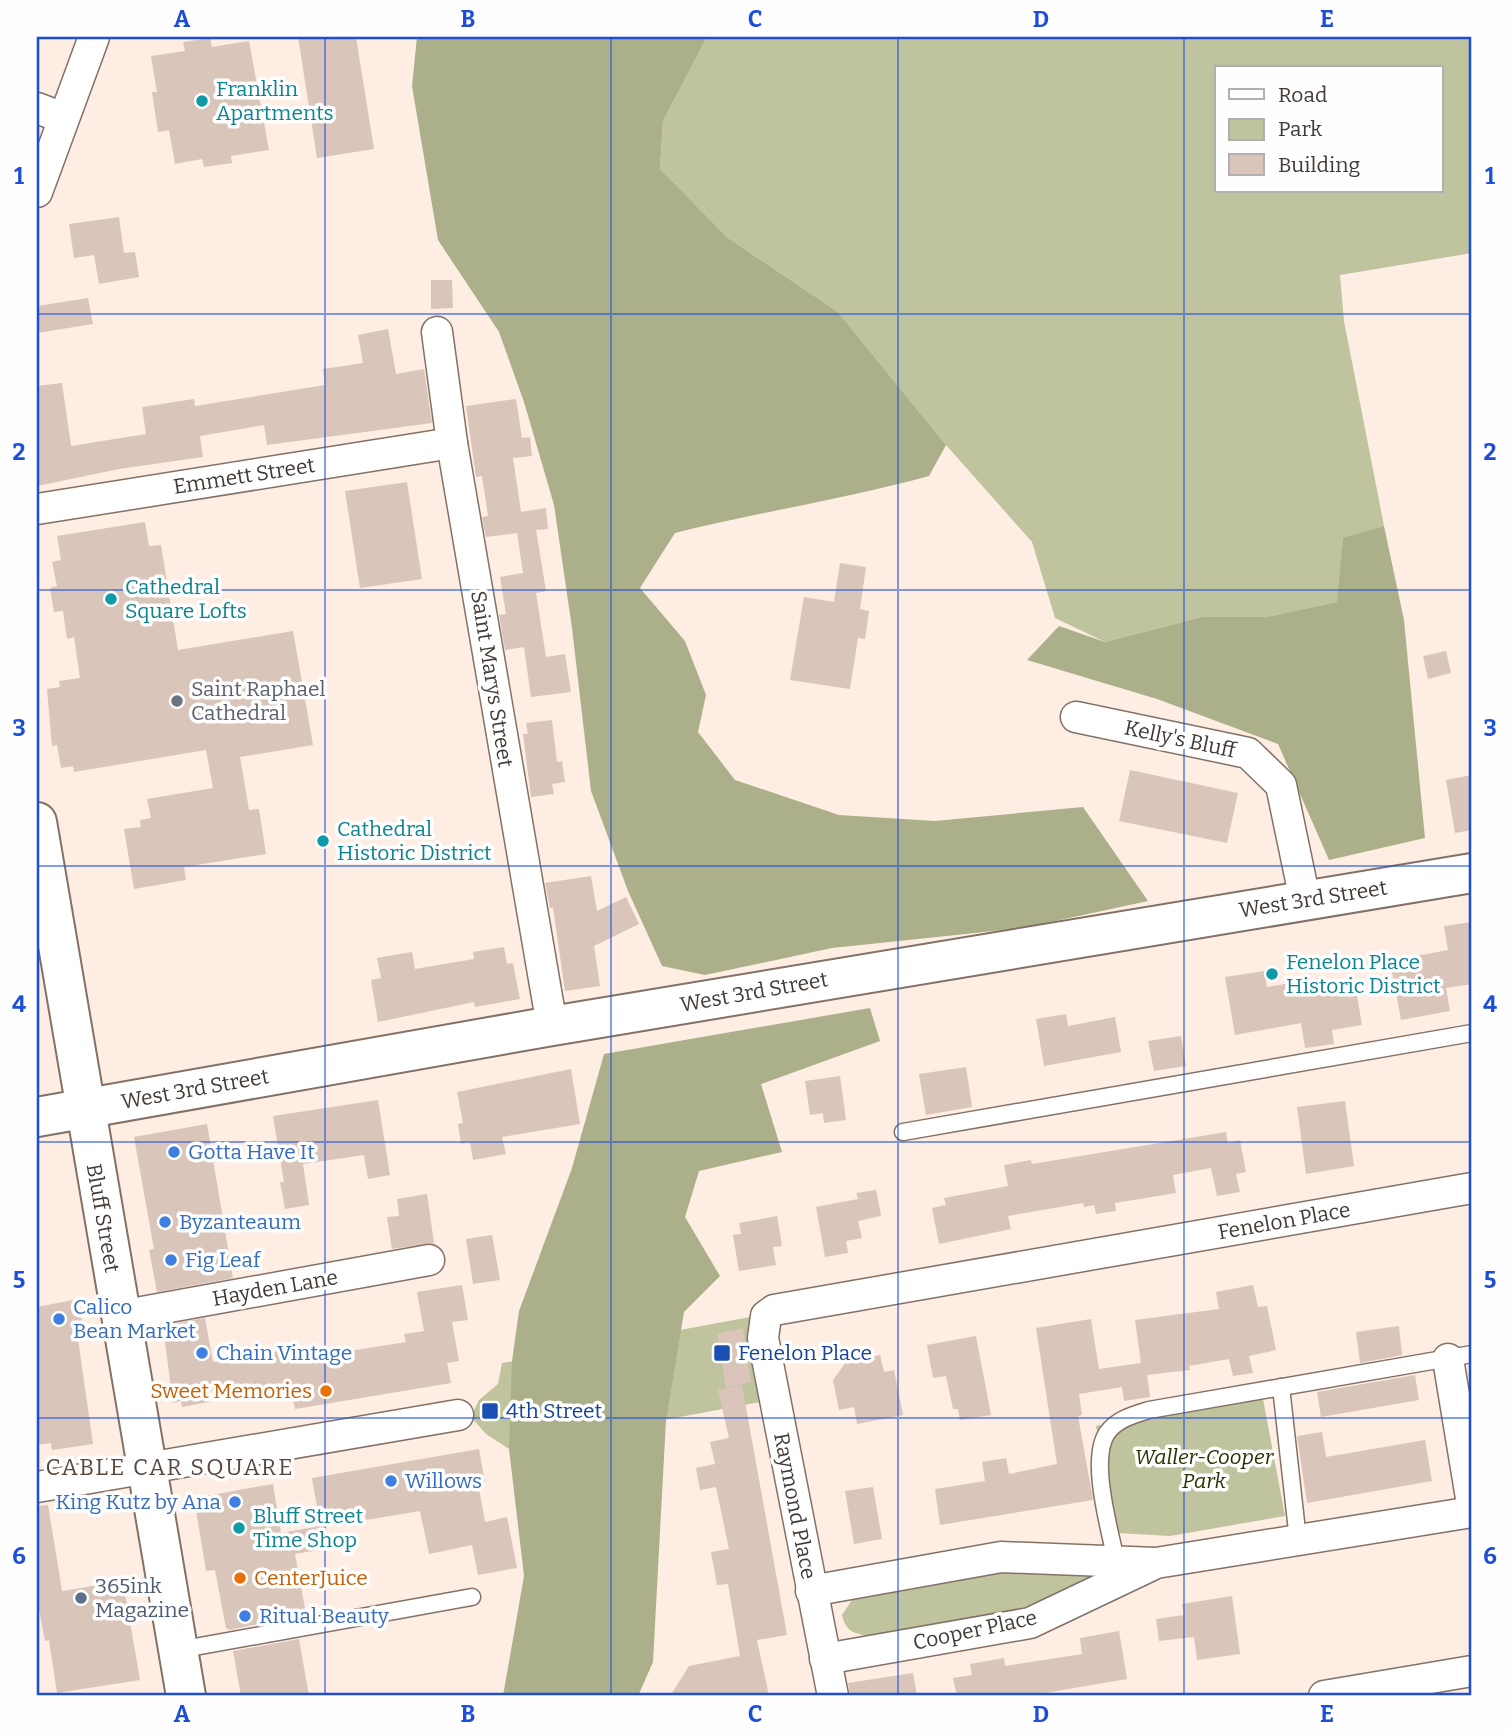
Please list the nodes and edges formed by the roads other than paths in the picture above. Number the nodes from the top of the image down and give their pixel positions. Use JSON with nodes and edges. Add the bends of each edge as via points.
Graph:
{"nodes":[{"id":1,"x":94,"y":37,"type":"edge"},
{"id":2,"x":50,"y":113,"type":"edge"},
{"id":3,"x":37,"y":192,"type":"edge"},
{"id":4,"x":437,"y":332,"type":"dead end"},
{"id":5,"x":452,"y":443,"type":"junction"},
{"id":6,"x":37,"y":509,"type":"edge"},
{"id":7,"x":1076,"y":717,"type":"dead end"},
{"id":8,"x":37,"y":822,"type":"edge"},
{"id":9,"x":1472,"y":873,"type":"edge"},
{"id":10,"x":1305,"y":900,"type":"junction"},
{"id":11,"x":552,"y":1026,"type":"junction"},
{"id":12,"x":1472,"y":1033,"type":"edge"},
{"id":13,"x":84,"y":1109,"type":"junction"},
{"id":14,"x":37,"y":1117,"type":"edge"},
{"id":15,"x":903,"y":1132,"type":"dead end"},
{"id":16,"x":1472,"y":1188,"type":"edge"},
{"id":17,"x":429,"y":1261,"type":"dead end"},
{"id":18,"x":120,"y":1316,"type":"junction"},
{"id":19,"x":766,"y":1316,"type":"joint"},
{"id":20,"x":1460,"y":1356,"type":"edge"},
{"id":21,"x":1281,"y":1387,"type":"junction"},
{"id":22,"x":458,"y":1415,"type":"dead end"},
{"id":23,"x":147,"y":1468,"type":"junction"},
{"id":24,"x":37,"y":1487,"type":"edge"},
{"id":25,"x":1472,"y":1504,"type":"edge"},
{"id":26,"x":1472,"y":1512,"type":"edge"},
{"id":27,"x":1298,"y":1540,"type":"junction"},
{"id":28,"x":1116,"y":1561,"type":"junction"},
{"id":29,"x":1156,"y":1563,"type":"junction"},
{"id":30,"x":811,"y":1591,"type":"junction"},
{"id":31,"x":472,"y":1597,"type":"dead end"},
{"id":32,"x":178,"y":1650,"type":"junction"},
{"id":33,"x":825,"y":1659,"type":"junction"},
{"id":34,"x":1472,"y":1671,"type":"edge"},
{"id":35,"x":186,"y":1696,"type":"edge"},
{"id":36,"x":833,"y":1696,"type":"edge"},
{"id":37,"x":1324,"y":1696,"type":"edge"}],
"edges":[{"from":1,"to":2,"type":"street"},
{"from":2,"to":3,"type":"street"},
{"from":4,"to":5,"type":"street","name":"Saint Marys Street"},
{"from":5,"to":6,"type":"street","name":"Emmett Street"},
{"from":5,"to":11,"type":"street","name":"Saint Marys Street"},
{"from":7,"to":10,"type":"street","name":"Kelly's Bluff","via":[[1248,753],[1281,785]]},
{"from":8,"to":13,"type":"street","name":"Bluff Street"},
{"from":9,"to":10,"type":"street","name":"West 3rd Street"},
{"from":10,"to":11,"type":"street","name":"West 3rd Street"},
{"from":11,"to":13,"type":"street","name":"West 3rd Street"},
{"from":12,"to":15,"type":"lane"},
{"from":13,"to":14,"type":"street","name":"West 3rd Street"},
{"from":13,"to":18,"type":"street","name":"Bluff Street"},
{"from":16,"to":19,"type":"street","name":"Fenelon Place","via":[[781,1307]]},
{"from":17,"to":18,"type":"street","name":"Hayden Lane"},
{"from":18,"to":23,"type":"street","name":"Bluff Street"},
{"from":19,"to":30,"type":"street","name":"Raymond Place","via":[[763,1338]]},
{"from":20,"to":21,"type":"lane"},
{"from":20,"to":25,"type":"street"},
{"from":21,"to":27,"type":"lane"},
{"from":21,"to":28,"type":"lane","via":[[1149,1410],[1123,1418],[1108,1433],[1100,1465]]},
{"from":22,"to":23,"type":"street"},
{"from":23,"to":24,"type":"street"},
{"from":23,"to":32,"type":"street","name":"Bluff Street"},
{"from":26,"to":27,"type":"street","name":"Cooper Place"},
{"from":27,"to":29,"type":"street","name":"Cooper Place"},
{"from":28,"to":29,"type":"street","name":"Cooper Place"},
{"from":28,"to":30,"type":"street","name":"Cooper Place","via":[[1001,1557]]},
{"from":29,"to":33,"type":"street","name":"Cooper Place","via":[[1030,1623]]},
{"from":30,"to":33,"type":"street","name":"Raymond Place"},
{"from":31,"to":32,"type":"lane"},
{"from":32,"to":35,"type":"street","name":"Bluff Street"},
{"from":33,"to":36,"type":"street","name":"Raymond Place"},
{"from":34,"to":37,"type":"street"}]}
